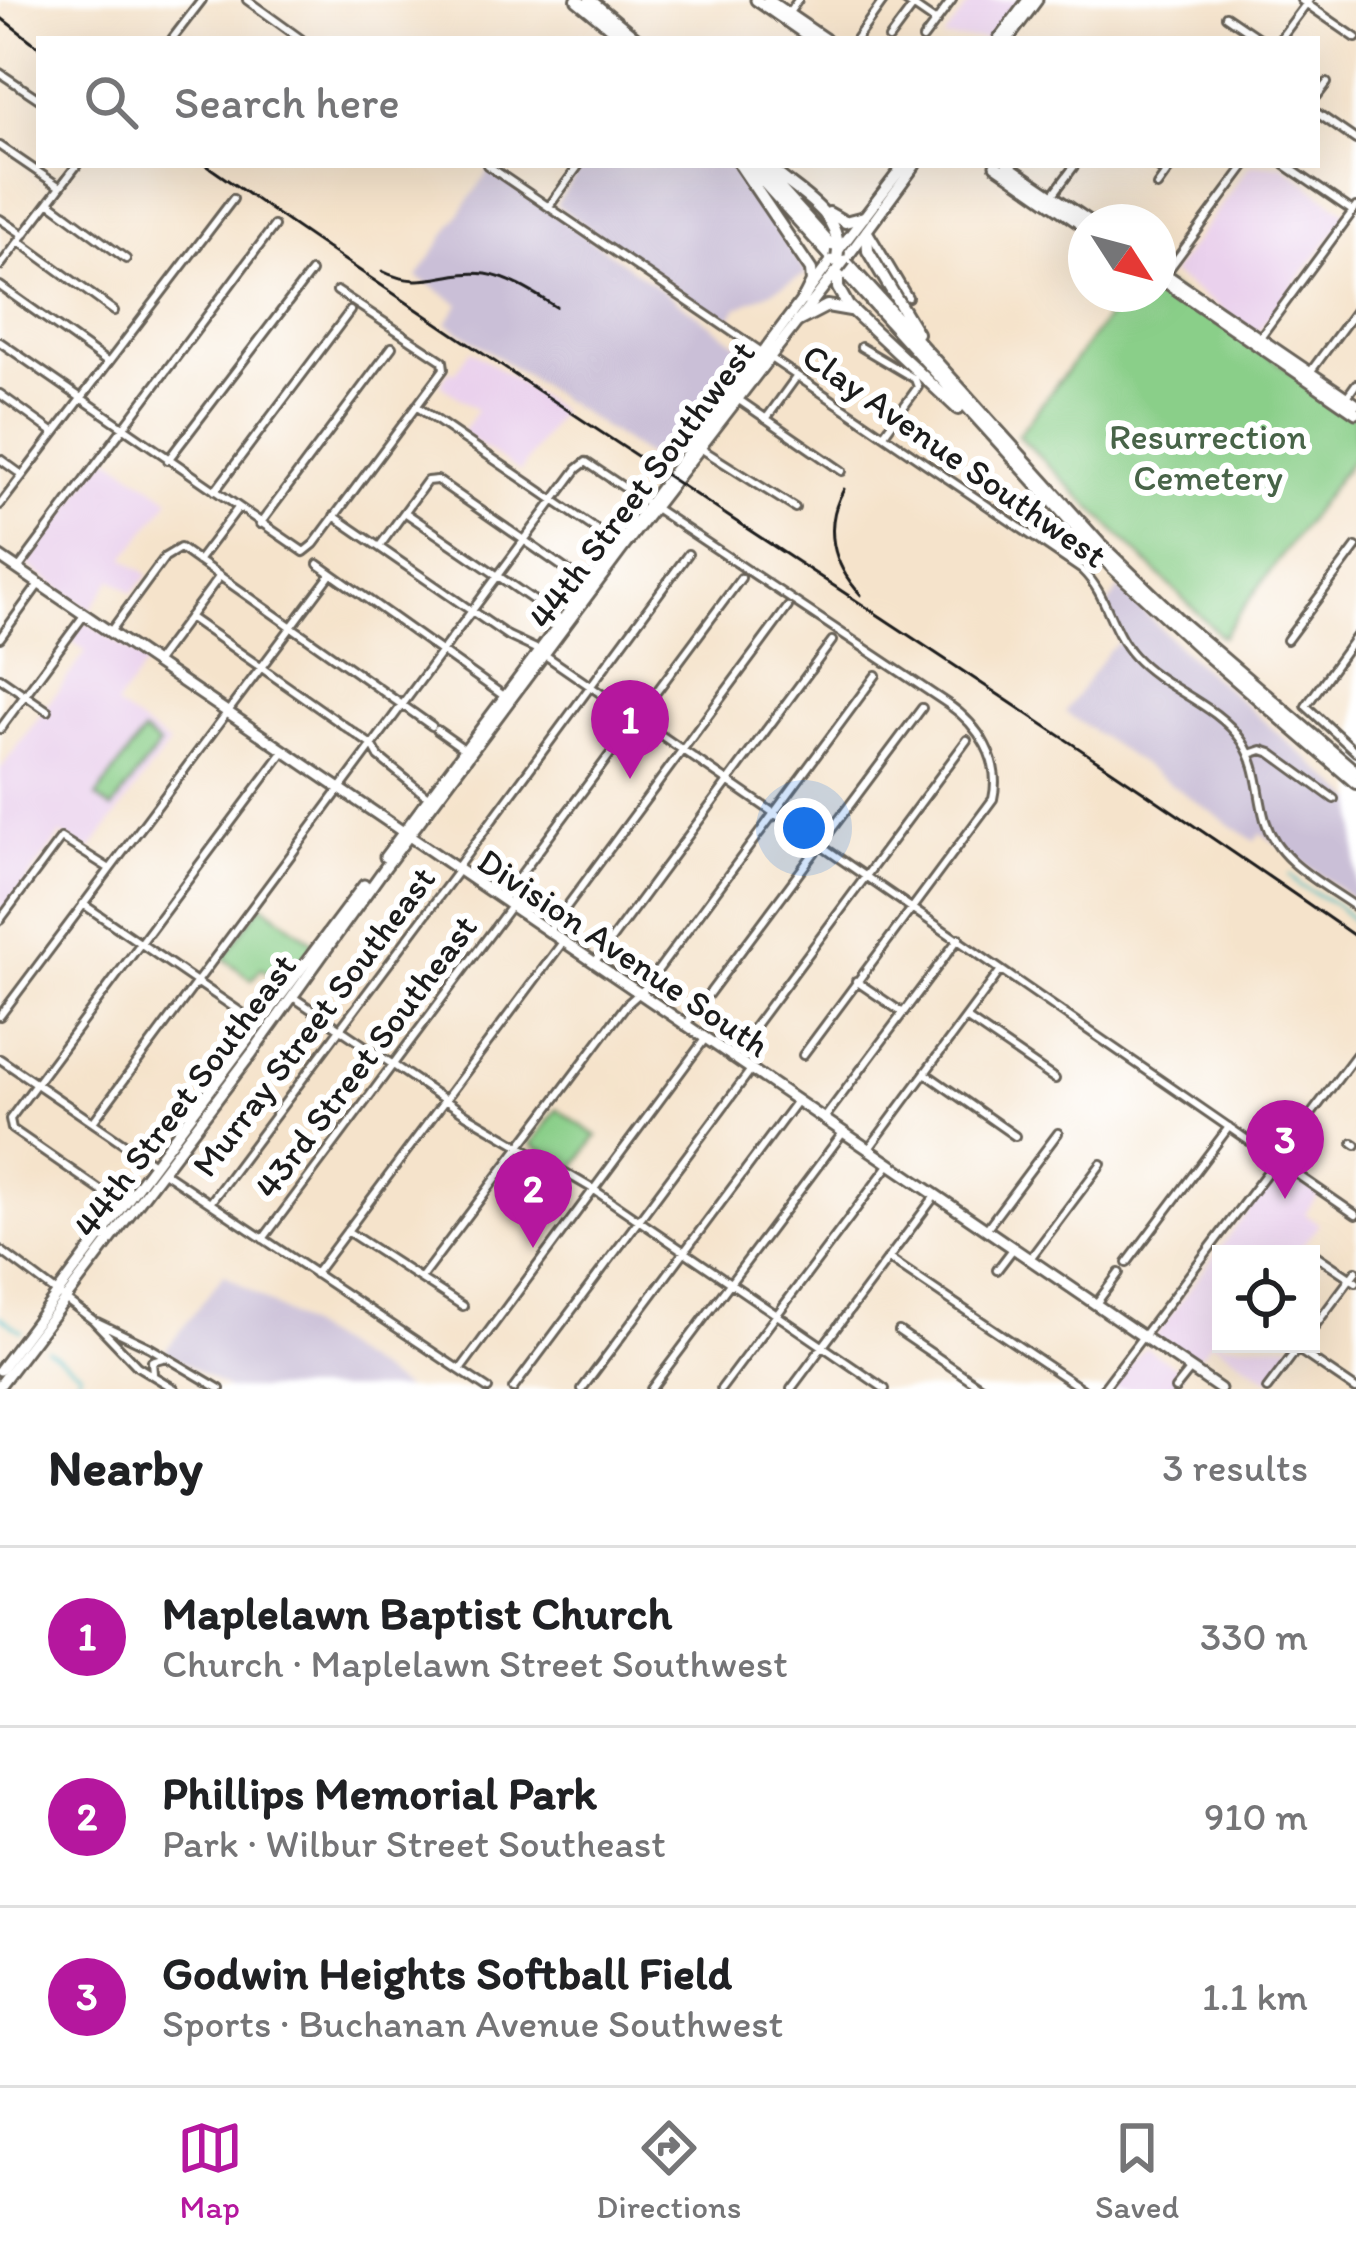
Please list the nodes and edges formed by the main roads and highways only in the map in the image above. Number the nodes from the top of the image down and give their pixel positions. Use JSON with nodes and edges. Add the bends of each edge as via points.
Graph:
{"nodes":[{"id":1,"x":577,"y":0,"type":"edge"},
{"id":2,"x":590,"y":0,"type":"edge"},
{"id":3,"x":756,"y":0,"type":"edge"},
{"id":4,"x":768,"y":0,"type":"edge"},
{"id":5,"x":1028,"y":0,"type":"edge"},
{"id":6,"x":1037,"y":0,"type":"edge"},
{"id":7,"x":621,"y":36,"type":"edge"},
{"id":8,"x":633,"y":36,"type":"edge"},
{"id":9,"x":808,"y":36,"type":"edge"},
{"id":10,"x":821,"y":36,"type":"edge"},
{"id":11,"x":1005,"y":36,"type":"edge"},
{"id":12,"x":1006,"y":36,"type":"edge"},
{"id":13,"x":746,"y":168,"type":"edge"},
{"id":14,"x":747,"y":168,"type":"edge"},
{"id":15,"x":766,"y":168,"type":"edge"},
{"id":16,"x":767,"y":168,"type":"edge"},
{"id":17,"x":904,"y":168,"type":"edge"},
{"id":18,"x":912,"y":168,"type":"edge"},
{"id":19,"x":999,"y":168,"type":"edge"},
{"id":20,"x":1011,"y":168,"type":"edge"},
{"id":21,"x":896,"y":184,"type":"junction"},
{"id":22,"x":1050,"y":199,"type":"junction"},
{"id":23,"x":810,"y":200,"type":"junction"},
{"id":24,"x":1068,"y":211,"type":"edge"},
{"id":25,"x":867,"y":226,"type":"junction"},
{"id":26,"x":792,"y":239,"type":"junction"},
{"id":27,"x":837,"y":262,"type":"junction"},
{"id":28,"x":880,"y":268,"type":"junction"},
{"id":29,"x":1176,"y":285,"type":"edge"},
{"id":30,"x":802,"y":300,"type":"junction"},
{"id":31,"x":858,"y":316,"type":"junction"},
{"id":32,"x":798,"y":321,"type":"junction"},
{"id":33,"x":767,"y":356,"type":"junction"},
{"id":34,"x":1308,"y":375,"type":"junction"},
{"id":35,"x":1353,"y":405,"type":"edge"},
{"id":36,"x":699,"y":447,"type":"junction"},
{"id":37,"x":1018,"y":456,"type":"junction"},
{"id":38,"x":1033,"y":483,"type":"junction"},
{"id":39,"x":653,"y":504,"type":"junction"},
{"id":40,"x":0,"y":556,"type":"edge"},
{"id":41,"x":566,"y":619,"type":"junction"},
{"id":42,"x":542,"y":653,"type":"junction"},
{"id":43,"x":491,"y":714,"type":"junction"},
{"id":44,"x":492,"y":728,"type":"junction"},
{"id":45,"x":480,"y":736,"type":"junction"},
{"id":46,"x":464,"y":749,"type":"junction"},
{"id":47,"x":466,"y":763,"type":"junction"},
{"id":48,"x":1356,"y":770,"type":"edge"},
{"id":49,"x":1356,"y":784,"type":"edge"},
{"id":50,"x":406,"y":834,"type":"junction"},
{"id":51,"x":267,"y":1025,"type":"junction"},
{"id":52,"x":159,"y":1164,"type":"junction"},
{"id":53,"x":123,"y":1206,"type":"junction"},
{"id":54,"x":124,"y":1219,"type":"junction"},
{"id":55,"x":104,"y":1240,"type":"junction"},
{"id":56,"x":20,"y":1351,"type":"junction"},
{"id":57,"x":0,"y":1370,"type":"edge"},
{"id":58,"x":0,"y":1385,"type":"edge"},
{"id":59,"x":1220,"y":1389,"type":"edge"}],
"edges":[{"from":1,"to":7,"type":"highway"},
{"from":2,"to":8,"type":"highway"},
{"from":3,"to":9,"type":"main road"},
{"from":4,"to":10,"type":"main road"},
{"from":5,"to":11,"type":"main road"},
{"from":6,"to":12,"type":"main road"},
{"from":13,"to":26,"type":"highway"},
{"from":14,"to":38,"type":"highway"},
{"from":15,"to":37,"type":"highway"},
{"from":16,"to":23,"type":"highway"},
{"from":17,"to":21,"type":"main road"},
{"from":18,"to":21,"type":"main road","name":"44th Street Southwest"},
{"from":19,"to":22,"type":"main road"},
{"from":20,"to":22,"type":"main road"},
{"from":21,"to":25,"type":"main road","name":"44th Street Southwest"},
{"from":21,"to":25,"type":"main road","name":"44th Street Southwest"},
{"from":22,"to":24,"type":"main road"},
{"from":23,"to":25,"type":"highway","via":[[840,221]]},
{"from":23,"to":27,"type":"highway","via":[[831,220]]},
{"from":25,"to":27,"type":"main road","name":"44th Street Southwest"},
{"from":25,"to":28,"type":"highway","via":[[866,246]]},
{"from":26,"to":27,"type":"highway","via":[[805,255]]},
{"from":26,"to":30,"type":"highway","via":[[812,274]]},
{"from":27,"to":28,"type":"highway"},
{"from":27,"to":30,"type":"main road","name":"44th Street Southwest"},
{"from":27,"to":31,"type":"highway","via":[[841,297]]},
{"from":27,"to":32,"type":"main road","name":"44th Street Southwest"},
{"from":28,"to":37,"type":"highway","via":[[916,332]]},
{"from":29,"to":34,"type":"main road"},
{"from":30,"to":33,"type":"main road","name":"44th Street Southwest"},
{"from":31,"to":32,"type":"highway","via":[[827,306]]},
{"from":31,"to":38,"type":"highway"},
{"from":32,"to":33,"type":"main road","name":"44th Street Southwest"},
{"from":33,"to":36,"type":"main road","name":"44th Street Southwest"},
{"from":33,"to":36,"type":"main road","name":"44th Street Southwest"},
{"from":34,"to":35,"type":"main road"},
{"from":34,"to":35,"type":"main road"},
{"from":36,"to":39,"type":"main road","name":"44th Street Southwest"},
{"from":37,"to":48,"type":"highway","via":[[1139,583]]},
{"from":38,"to":49,"type":"highway","via":[[1160,613]]},
{"from":39,"to":41,"type":"main road","name":"44th Street Southwest"},
{"from":39,"to":41,"type":"main road","name":"44th Street Southwest"},
{"from":40,"to":50,"type":"main road","name":"Division Avenue South"},
{"from":41,"to":42,"type":"main road","name":"44th Street Southwest"},
{"from":42,"to":43,"type":"main road","name":"44th Street Southwest"},
{"from":42,"to":44,"type":"main road","name":"44th Street Southwest"},
{"from":43,"to":44,"type":"main road"},
{"from":43,"to":45,"type":"main road","name":"44th Street Southwest"},
{"from":44,"to":45,"type":"main road","name":"44th Street Southwest"},
{"from":45,"to":46,"type":"main road","name":"44th Street Southwest"},
{"from":45,"to":47,"type":"main road","name":"44th Street Southwest"},
{"from":46,"to":47,"type":"main road"},
{"from":46,"to":50,"type":"main road","name":"44th Street Southwest"},
{"from":47,"to":50,"type":"main road","name":"44th Street Southwest"},
{"from":50,"to":51,"type":"main road","name":"44th Street Southeast"},
{"from":50,"to":51,"type":"main road","name":"44th Street Southeast"},
{"from":50,"to":59,"type":"main road","name":"Division Avenue South"},
{"from":51,"to":52,"type":"main road","name":"44th Street Southeast"},
{"from":52,"to":53,"type":"main road","name":"44th Street Southeast"},
{"from":52,"to":54,"type":"main road","name":"44th Street Southeast"},
{"from":53,"to":54,"type":"main road"},
{"from":53,"to":55,"type":"main road","name":"44th Street Southeast"},
{"from":54,"to":55,"type":"main road","name":"44th Street Southeast"},
{"from":55,"to":56,"type":"main road","name":"44th Street Southeast"},
{"from":56,"to":57,"type":"main road","name":"44th Street Southeast"},
{"from":56,"to":58,"type":"main road","name":"44th Street Southeast"}]}
